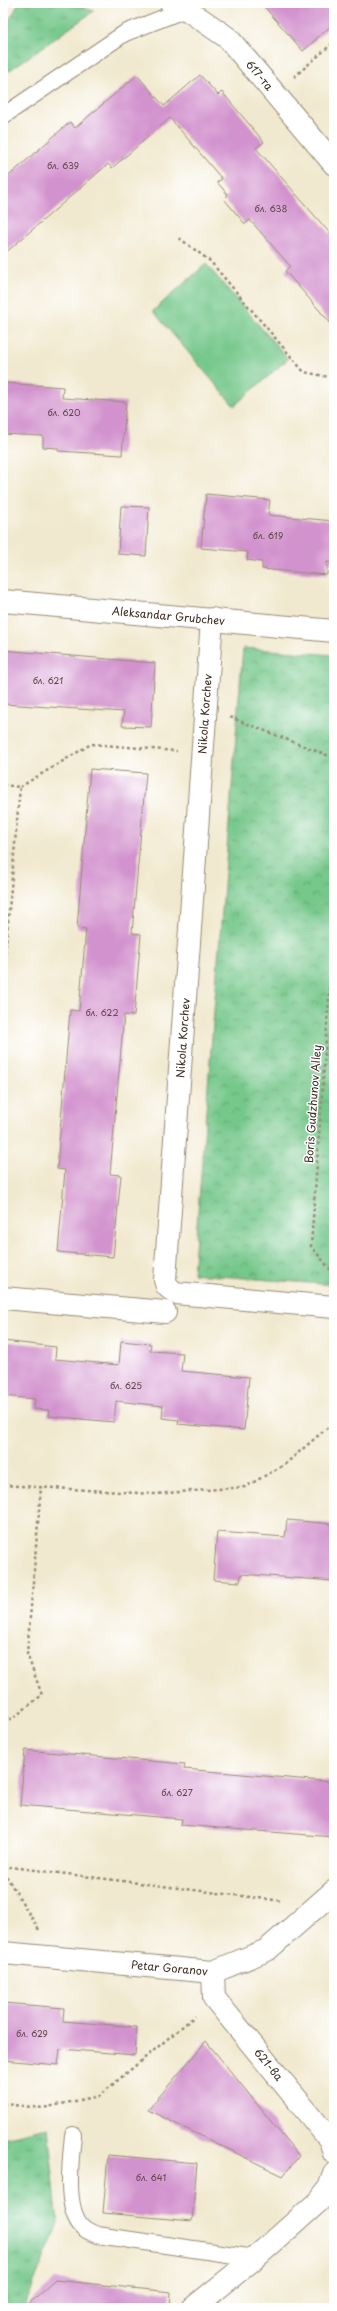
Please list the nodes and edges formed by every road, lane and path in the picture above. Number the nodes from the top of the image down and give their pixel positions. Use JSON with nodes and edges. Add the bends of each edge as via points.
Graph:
{"nodes":[{"id":1,"x":178,"y":6,"type":"edge"},
{"id":2,"x":334,"y":42,"type":"edge"},
{"id":3,"x":275,"y":93,"type":"junction"},
{"id":4,"x":3,"y":116,"type":"edge"},
{"id":5,"x":334,"y":164,"type":"edge"},
{"id":6,"x":179,"y":238,"type":"dead end"},
{"id":7,"x":334,"y":378,"type":"edge"},
{"id":8,"x":3,"y":601,"type":"edge"},
{"id":9,"x":212,"y":619,"type":"junction"},
{"id":10,"x":334,"y":631,"type":"edge"},
{"id":11,"x":206,"y":707,"type":"junction"},
{"id":12,"x":203,"y":753,"type":"junction"},
{"id":13,"x":334,"y":758,"type":"edge"},
{"id":14,"x":3,"y":785,"type":"edge"},
{"id":15,"x":20,"y":787,"type":"junction"},
{"id":16,"x":334,"y":927,"type":"edge"},
{"id":17,"x":3,"y":978,"type":"edge"},
{"id":18,"x":334,"y":1274,"type":"edge"},
{"id":19,"x":3,"y":1298,"type":"edge"},
{"id":20,"x":334,"y":1307,"type":"edge"},
{"id":21,"x":165,"y":1312,"type":"dead end"},
{"id":22,"x":334,"y":1422,"type":"edge"},
{"id":23,"x":3,"y":1485,"type":"edge"},
{"id":24,"x":41,"y":1487,"type":"junction"},
{"id":25,"x":3,"y":1719,"type":"edge"},
{"id":26,"x":3,"y":1866,"type":"edge"},
{"id":27,"x":3,"y":1871,"type":"edge"},
{"id":28,"x":326,"y":1898,"type":"edge"},
{"id":29,"x":3,"y":1953,"type":"edge"},
{"id":30,"x":56,"y":1958,"type":"junction"},
{"id":31,"x":213,"y":1972,"type":"junction"},
{"id":32,"x":214,"y":1998,"type":"junction"},
{"id":33,"x":3,"y":2104,"type":"edge"},
{"id":34,"x":73,"y":2135,"type":"dead end"},
{"id":35,"x":334,"y":2153,"type":"edge"},
{"id":36,"x":334,"y":2174,"type":"edge"},
{"id":37,"x":255,"y":2258,"type":"junction"},
{"id":38,"x":193,"y":2308,"type":"edge"}],
"edges":[{"from":1,"to":3,"type":"street","name":"617-та","via":[[228,38]]},
{"from":1,"to":4,"type":"lane","via":[[126,33]]},
{"from":2,"to":3,"type":"path"},
{"from":3,"to":5,"type":"street","name":"617-та"},
{"from":6,"to":7,"type":"path","via":[[210,261],[304,372]]},
{"from":8,"to":9,"type":"street","name":"Aleksandar Grubchev"},
{"from":9,"to":10,"type":"street","name":"Aleksandar Grubchev"},
{"from":9,"to":11,"type":"street","name":"Nikola Korchev"},
{"from":11,"to":12,"type":"street","name":"Nikola Korchev"},
{"from":11,"to":13,"type":"path"},
{"from":12,"to":15,"type":"path","via":[[91,744]]},
{"from":12,"to":20,"type":"street","name":"Nikola Korchev","via":[[165,1280],[167,1286],[175,1293]]},
{"from":14,"to":15,"type":"path"},
{"from":15,"to":17,"type":"path"},
{"from":16,"to":18,"type":"path","name":"Boris Gudzhunov Alley","via":[[311,1246]]},
{"from":19,"to":21,"type":"street"},
{"from":22,"to":24,"type":"path","via":[[284,1465],[245,1487],[154,1494]]},
{"from":23,"to":24,"type":"path"},
{"from":24,"to":25,"type":"path","via":[[27,1654],[42,1695],[12,1719]]},
{"from":26,"to":28,"type":"path"},
{"from":27,"to":30,"type":"path"},
{"from":28,"to":31,"type":"street","name":"Petar Goranov","via":[[267,1950]]},
{"from":29,"to":30,"type":"street","name":"Petar Goranov"},
{"from":30,"to":31,"type":"street","name":"Petar Goranov"},
{"from":31,"to":32,"type":"street"},
{"from":32,"to":33,"type":"path","via":[[99,2096],[43,2108]]},
{"from":32,"to":35,"type":"street","name":"621-ва","via":[[330,2140]]},
{"from":34,"to":37,"type":"lane","via":[[70,2191],[76,2217],[84,2229],[97,2235]]},
{"from":36,"to":37,"type":"street","via":[[329,2188],[319,2201]]},
{"from":37,"to":38,"type":"street"}]}
